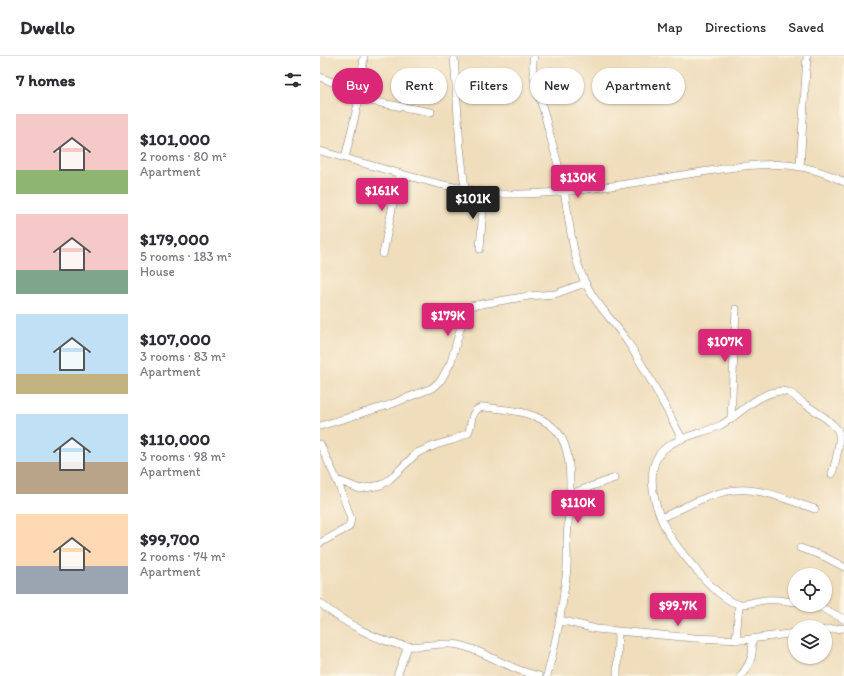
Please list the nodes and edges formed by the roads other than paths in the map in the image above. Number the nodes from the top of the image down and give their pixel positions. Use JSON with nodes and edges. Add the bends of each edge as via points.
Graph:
{"nodes":[{"id":1,"x":364,"y":56,"type":"edge"},
{"id":2,"x":454,"y":56,"type":"edge"},
{"id":3,"x":534,"y":56,"type":"edge"},
{"id":4,"x":806,"y":56,"type":"edge"},
{"id":5,"x":362,"y":68,"type":"edge"},
{"id":6,"x":320,"y":77,"type":"edge"},
{"id":7,"x":332,"y":83,"type":"edge"},
{"id":8,"x":383,"y":101,"type":"edge"},
{"id":9,"x":357,"y":104,"type":"edge"},
{"id":10,"x":431,"y":112,"type":"dead end"},
{"id":11,"x":320,"y":151,"type":"edge"},
{"id":12,"x":345,"y":158,"type":"junction"},
{"id":13,"x":800,"y":167,"type":"junction"},
{"id":14,"x":399,"y":174,"type":"junction"},
{"id":15,"x":844,"y":182,"type":"edge"},
{"id":16,"x":465,"y":189,"type":"junction"},
{"id":17,"x":564,"y":191,"type":"junction"},
{"id":18,"x":484,"y":192,"type":"junction"},
{"id":19,"x":480,"y":250,"type":"dead end"},
{"id":20,"x":383,"y":254,"type":"dead end"},
{"id":21,"x":585,"y":283,"type":"junction"},
{"id":22,"x":736,"y":309,"type":"dead end"},
{"id":23,"x":731,"y":418,"type":"junction"},
{"id":24,"x":320,"y":426,"type":"edge"},
{"id":25,"x":682,"y":439,"type":"junction"},
{"id":26,"x":320,"y":444,"type":"edge"},
{"id":27,"x":832,"y":474,"type":"dead end"},
{"id":28,"x":615,"y":478,"type":"dead end"},
{"id":29,"x":337,"y":480,"type":"junction"},
{"id":30,"x":570,"y":494,"type":"junction"},
{"id":31,"x":815,"y":509,"type":"dead end"},
{"id":32,"x":661,"y":518,"type":"junction"},
{"id":33,"x":320,"y":543,"type":"edge"},
{"id":34,"x":800,"y":548,"type":"dead end"},
{"id":35,"x":844,"y":567,"type":"edge"},
{"id":36,"x":788,"y":602,"type":"edge"},
{"id":37,"x":320,"y":604,"type":"edge"},
{"id":38,"x":739,"y":604,"type":"junction"},
{"id":39,"x":830,"y":612,"type":"edge"},
{"id":40,"x":844,"y":619,"type":"edge"},
{"id":41,"x":560,"y":620,"type":"junction"},
{"id":42,"x":844,"y":628,"type":"edge"},
{"id":43,"x":832,"y":629,"type":"edge"},
{"id":44,"x":618,"y":631,"type":"junction"},
{"id":45,"x":788,"y":634,"type":"edge"},
{"id":46,"x":751,"y":639,"type":"junction"},
{"id":47,"x":736,"y":640,"type":"junction"},
{"id":48,"x":408,"y":646,"type":"junction"},
{"id":49,"x":397,"y":676,"type":"edge"},
{"id":50,"x":539,"y":676,"type":"edge"},
{"id":51,"x":548,"y":676,"type":"edge"},
{"id":52,"x":617,"y":676,"type":"edge"},
{"id":53,"x":741,"y":676,"type":"edge"}],
"edges":[{"from":1,"to":5,"type":"street"},
{"from":2,"to":16,"type":"street"},
{"from":3,"to":17,"type":"street","via":[[537,88]]},
{"from":4,"to":13,"type":"street"},
{"from":6,"to":7,"type":"street"},
{"from":8,"to":10,"type":"street"},
{"from":9,"to":12,"type":"street"},
{"from":11,"to":12,"type":"street"},
{"from":12,"to":14,"type":"street"},
{"from":13,"to":15,"type":"street","via":[[818,171]]},
{"from":13,"to":17,"type":"street","via":[[778,164],[749,165]]},
{"from":14,"to":16,"type":"street"},
{"from":14,"to":20,"type":"street"},
{"from":16,"to":18,"type":"street"},
{"from":17,"to":18,"type":"street","via":[[501,194]]},
{"from":17,"to":21,"type":"street","via":[[576,257]]},
{"from":18,"to":19,"type":"street"},
{"from":21,"to":24,"type":"street","via":[[555,294],[470,306],[462,319],[451,362],[441,380],[432,388],[389,405]]},
{"from":21,"to":25,"type":"street","via":[[627,340],[663,400]]},
{"from":22,"to":23,"type":"street"},
{"from":23,"to":25,"type":"street","via":[[717,427]]},
{"from":23,"to":27,"type":"street","via":[[763,396],[775,392],[790,393],[838,430],[838,448]]},
{"from":25,"to":32,"type":"street","via":[[662,450],[654,465],[652,482]]},
{"from":26,"to":29,"type":"street"},
{"from":28,"to":30,"type":"street"},
{"from":29,"to":30,"type":"street","via":[[360,489],[381,484],[417,454],[468,433],[473,414],[477,409],[484,407],[532,416],[555,428],[561,436],[569,458]]},
{"from":29,"to":33,"type":"street","via":[[351,523],[349,527]]},
{"from":30,"to":41,"type":"street","via":[[566,577]]},
{"from":31,"to":32,"type":"street","via":[[760,492],[736,490],[716,494]]},
{"from":32,"to":38,"type":"street","via":[[671,537],[705,579],[726,598]]},
{"from":34,"to":35,"type":"street"},
{"from":36,"to":38,"type":"street","via":[[765,600]]},
{"from":37,"to":48,"type":"street","via":[[350,624],[391,642]]},
{"from":38,"to":47,"type":"street"},
{"from":39,"to":40,"type":"street"},
{"from":41,"to":44,"type":"street","via":[[596,629]]},
{"from":41,"to":51,"type":"street"},
{"from":42,"to":43,"type":"street"},
{"from":44,"to":47,"type":"street"},
{"from":44,"to":52,"type":"street"},
{"from":45,"to":46,"type":"street"},
{"from":46,"to":47,"type":"street"},
{"from":46,"to":53,"type":"street","via":[[754,648],[752,656]]},
{"from":48,"to":49,"type":"street"},
{"from":48,"to":50,"type":"street","via":[[457,645],[474,649],[514,668]]}]}
